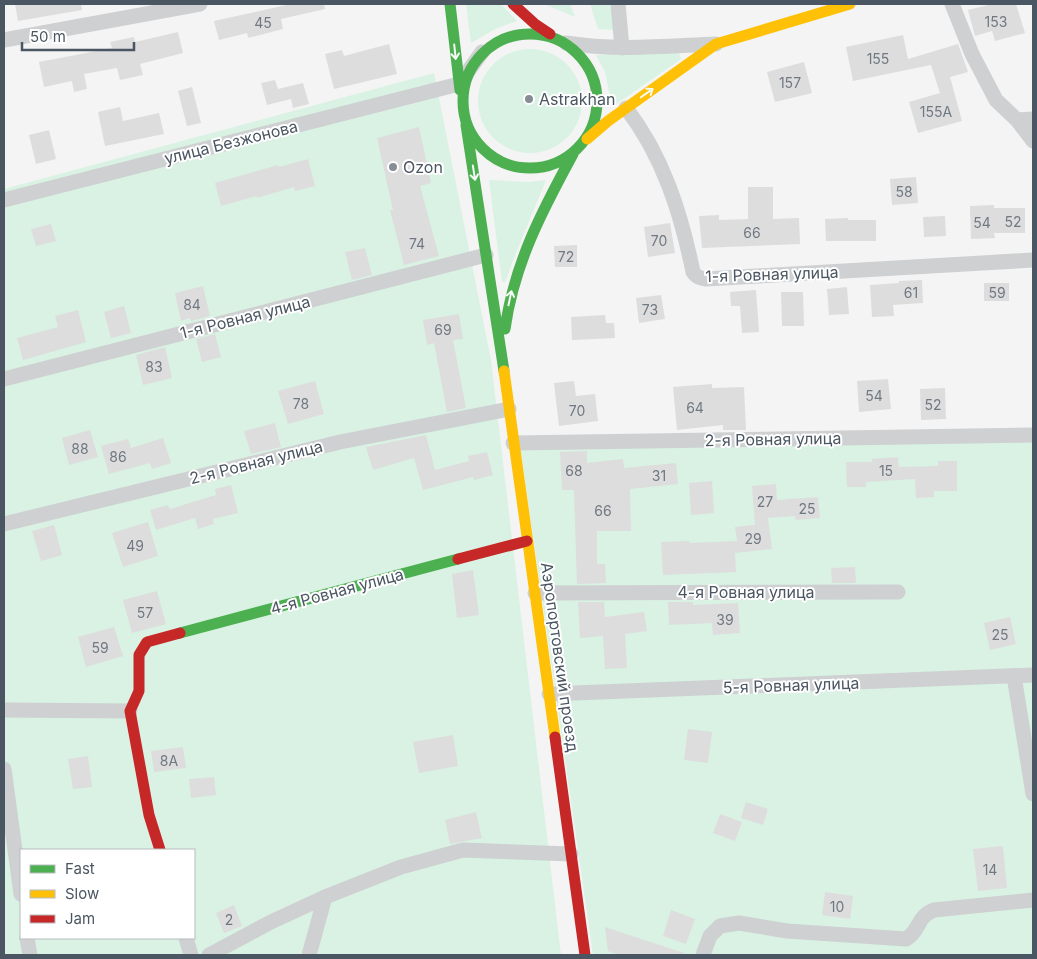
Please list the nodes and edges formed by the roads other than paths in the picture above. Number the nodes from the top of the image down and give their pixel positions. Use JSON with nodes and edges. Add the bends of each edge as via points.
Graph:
{"nodes":[{"id":1,"x":200,"y":4,"type":"edge"},
{"id":2,"x":450,"y":4,"type":"edge"},
{"id":3,"x":513,"y":4,"type":"edge"},
{"id":4,"x":618,"y":4,"type":"edge"},
{"id":5,"x":850,"y":4,"type":"edge"},
{"id":6,"x":952,"y":4,"type":"edge"},
{"id":7,"x":4,"y":40,"type":"edge"},
{"id":8,"x":561,"y":41,"type":"junction"},
{"id":9,"x":716,"y":44,"type":"junction"},
{"id":10,"x":622,"y":48,"type":"junction"},
{"id":11,"x":482,"y":52,"type":"junction"},
{"id":12,"x":458,"y":84,"type":"junction"},
{"id":13,"x":462,"y":99,"type":"junction"},
{"id":14,"x":626,"y":108,"type":"junction"},
{"id":15,"x":1033,"y":119,"type":"edge"},
{"id":16,"x":1017,"y":120,"type":"junction"},
{"id":17,"x":466,"y":125,"type":"junction"},
{"id":18,"x":1033,"y":141,"type":"edge"},
{"id":19,"x":578,"y":147,"type":"junction"},
{"id":20,"x":4,"y":200,"type":"edge"},
{"id":21,"x":486,"y":254,"type":"junction"},
{"id":22,"x":1033,"y":260,"type":"edge"},
{"id":23,"x":503,"y":364,"type":"junction"},
{"id":24,"x":4,"y":379,"type":"edge"},
{"id":25,"x":509,"y":409,"type":"junction"},
{"id":26,"x":1033,"y":435,"type":"edge"},
{"id":27,"x":513,"y":443,"type":"junction"},
{"id":28,"x":4,"y":524,"type":"edge"},
{"id":29,"x":527,"y":541,"type":"junction"},
{"id":30,"x":898,"y":592,"type":"dead end"},
{"id":31,"x":535,"y":593,"type":"junction"},
{"id":32,"x":1033,"y":675,"type":"edge"},
{"id":33,"x":1014,"y":676,"type":"junction"},
{"id":34,"x":549,"y":694,"type":"junction"},
{"id":35,"x":4,"y":710,"type":"edge"},
{"id":36,"x":130,"y":711,"type":"junction"},
{"id":37,"x":4,"y":768,"type":"edge"},
{"id":38,"x":1033,"y":794,"type":"edge"},
{"id":39,"x":160,"y":849,"type":"edge"},
{"id":40,"x":571,"y":854,"type":"junction"},
{"id":41,"x":20,"y":887,"type":"edge"},
{"id":42,"x":325,"y":897,"type":"junction"},
{"id":43,"x":1033,"y":900,"type":"edge"},
{"id":44,"x":27,"y":939,"type":"edge"},
{"id":45,"x":186,"y":939,"type":"edge"},
{"id":46,"x":30,"y":955,"type":"edge"},
{"id":47,"x":191,"y":955,"type":"edge"},
{"id":48,"x":209,"y":955,"type":"edge"},
{"id":49,"x":309,"y":955,"type":"edge"},
{"id":50,"x":585,"y":955,"type":"edge"},
{"id":51,"x":703,"y":955,"type":"edge"}],
"edges":[{"from":1,"to":7,"type":"street"},
{"from":2,"to":12,"type":"main road","one_way":true},
{"from":3,"to":8,"type":"main road"},
{"from":4,"to":10,"type":"street"},
{"from":5,"to":9,"type":"main road"},
{"from":6,"to":16,"type":"street","via":[[972,54],[996,100]]},
{"from":8,"to":10,"type":"street"},
{"from":8,"to":11,"type":"main road","via":[[531,33],[505,37]]},
{"from":8,"to":19,"type":"main road","via":[[578,54],[593,76],[597,102],[592,128]]},
{"from":9,"to":10,"type":"street"},
{"from":14,"to":9,"type":"main road","one_way":true},
{"from":11,"to":12,"type":"street"},
{"from":11,"to":13,"type":"main road","via":[[467,73]]},
{"from":12,"to":13,"type":"main road"},
{"from":12,"to":20,"type":"street","name":"улица Безжонова"},
{"from":13,"to":17,"type":"main road"},
{"from":14,"to":19,"type":"main road"},
{"from":14,"to":22,"type":"street","name":"1-я Ровная улица","via":[[653,148],[669,182],[693,272],[700,278]]},
{"from":15,"to":16,"type":"street"},
{"from":16,"to":18,"type":"street"},
{"from":17,"to":19,"type":"main road","via":[[480,148],[502,163],[520,167],[554,164]]},
{"from":17,"to":21,"type":"main road","one_way":true},
{"from":23,"to":19,"type":"main road","one_way":true,"via":[[509,296],[519,266],[545,204]]},
{"from":21,"to":23,"type":"main road"},
{"from":21,"to":24,"type":"street","name":"1-я Ровная улица"},
{"from":23,"to":25,"type":"main road","name":"Аэропортовский проезд"},
{"from":25,"to":27,"type":"main road","name":"Аэропортовский проезд"},
{"from":25,"to":28,"type":"street","name":"2-я Ровная улица","via":[[340,442]]},
{"from":26,"to":27,"type":"street","name":"2-я Ровная улица"},
{"from":27,"to":29,"type":"main road","name":"Аэропортовский проезд"},
{"from":29,"to":31,"type":"main road","name":"Аэропортовский проезд"},
{"from":29,"to":36,"type":"main road","name":"4-я Ровная улица","via":[[147,642],[138,655],[139,691]]},
{"from":30,"to":31,"type":"street","name":"4-я Ровная улица"},
{"from":31,"to":34,"type":"main road","name":"Аэропортовский проезд"},
{"from":32,"to":33,"type":"street","name":"5-я Ровная улица"},
{"from":33,"to":34,"type":"street","name":"5-я Ровная улица"},
{"from":33,"to":38,"type":"street"},
{"from":34,"to":40,"type":"main road","name":"Аэропортовский проезд"},
{"from":35,"to":36,"type":"street"},
{"from":36,"to":39,"type":"main road","via":[[149,815]]},
{"from":37,"to":41,"type":"street"},
{"from":40,"to":42,"type":"street","via":[[464,850],[401,867]]},
{"from":40,"to":50,"type":"main road","name":"Аэропортовский проезд"},
{"from":42,"to":48,"type":"street"},
{"from":42,"to":49,"type":"street"},
{"from":43,"to":51,"type":"street","via":[[934,910],[921,918],[913,934],[906,939],[787,931],[739,923],[720,926],[710,936]]},
{"from":44,"to":46,"type":"street"},
{"from":45,"to":47,"type":"street"}]}
